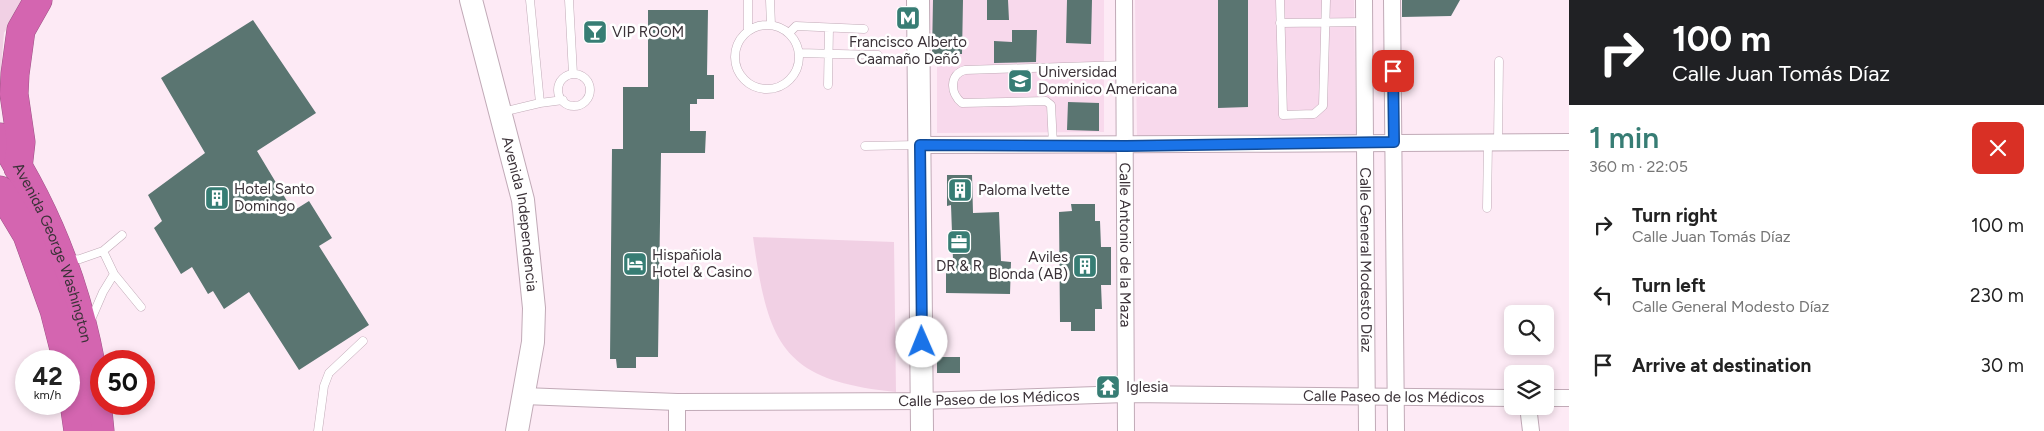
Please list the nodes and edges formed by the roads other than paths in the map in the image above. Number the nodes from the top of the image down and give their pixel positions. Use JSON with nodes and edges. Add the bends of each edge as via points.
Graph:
{"nodes":[{"id":1,"x":38,"y":0,"type":"edge"},
{"id":2,"x":471,"y":0,"type":"edge"},
{"id":3,"x":530,"y":0,"type":"edge"},
{"id":4,"x":569,"y":0,"type":"edge"},
{"id":5,"x":748,"y":0,"type":"edge"},
{"id":6,"x":770,"y":0,"type":"edge"},
{"id":7,"x":918,"y":0,"type":"edge"},
{"id":8,"x":1124,"y":0,"type":"edge"},
{"id":9,"x":1280,"y":0,"type":"edge"},
{"id":10,"x":1326,"y":0,"type":"edge"},
{"id":11,"x":1364,"y":0,"type":"edge"},
{"id":12,"x":1392,"y":0,"type":"edge"},
{"id":13,"x":1326,"y":22,"type":"junction"},
{"id":14,"x":1365,"y":22,"type":"junction"},
{"id":15,"x":1280,"y":23,"type":"junction"},
{"id":16,"x":771,"y":25,"type":"junction"},
{"id":17,"x":829,"y":28,"type":"junction"},
{"id":18,"x":864,"y":29,"type":"dead end"},
{"id":19,"x":748,"y":31,"type":"junction"},
{"id":20,"x":789,"y":33,"type":"junction"},
{"id":21,"x":799,"y":53,"type":"junction"},
{"id":22,"x":829,"y":54,"type":"junction"},
{"id":23,"x":878,"y":55,"type":"dead end"},
{"id":24,"x":1499,"y":60,"type":"dead end"},
{"id":25,"x":1126,"y":65,"type":"junction"},
{"id":26,"x":573,"y":74,"type":"junction"},
{"id":27,"x":828,"y":85,"type":"dead end"},
{"id":28,"x":563,"y":100,"type":"junction"},
{"id":29,"x":540,"y":103,"type":"junction"},
{"id":30,"x":500,"y":113,"type":"junction"},
{"id":31,"x":0,"y":137,"type":"edge"},
{"id":32,"x":1366,"y":142,"type":"junction"},
{"id":33,"x":1394,"y":142,"type":"junction"},
{"id":34,"x":1493,"y":142,"type":"junction"},
{"id":35,"x":1569,"y":142,"type":"edge"},
{"id":36,"x":920,"y":145,"type":"junction"},
{"id":37,"x":1053,"y":145,"type":"junction"},
{"id":38,"x":865,"y":146,"type":"dead end"},
{"id":39,"x":1126,"y":146,"type":"junction"},
{"id":40,"x":18,"y":168,"type":"junction"},
{"id":41,"x":0,"y":190,"type":"edge"},
{"id":42,"x":1487,"y":208,"type":"dead end"},
{"id":43,"x":122,"y":236,"type":"dead end"},
{"id":44,"x":102,"y":251,"type":"junction"},
{"id":45,"x":64,"y":261,"type":"junction"},
{"id":46,"x":114,"y":274,"type":"junction"},
{"id":47,"x":141,"y":307,"type":"dead end"},
{"id":48,"x":86,"y":331,"type":"junction"},
{"id":49,"x":363,"y":340,"type":"dead end"},
{"id":50,"x":64,"y":350,"type":"edge"},
{"id":51,"x":1126,"y":394,"type":"junction"},
{"id":52,"x":524,"y":396,"type":"junction"},
{"id":53,"x":1368,"y":396,"type":"junction"},
{"id":54,"x":1395,"y":396,"type":"junction"},
{"id":55,"x":1504,"y":398,"type":"edge"},
{"id":56,"x":1554,"y":398,"type":"edge"},
{"id":57,"x":1569,"y":398,"type":"edge"},
{"id":58,"x":922,"y":401,"type":"junction"},
{"id":59,"x":677,"y":402,"type":"junction"},
{"id":60,"x":76,"y":415,"type":"edge"},
{"id":61,"x":1529,"y":415,"type":"edge"},
{"id":62,"x":78,"y":431,"type":"edge"},
{"id":63,"x":100,"y":431,"type":"edge"},
{"id":64,"x":318,"y":431,"type":"edge"},
{"id":65,"x":517,"y":431,"type":"edge"},
{"id":66,"x":677,"y":431,"type":"edge"},
{"id":67,"x":922,"y":431,"type":"edge"},
{"id":68,"x":1126,"y":431,"type":"edge"},
{"id":69,"x":1367,"y":431,"type":"edge"},
{"id":70,"x":1396,"y":431,"type":"edge"},
{"id":71,"x":1530,"y":431,"type":"edge"}],
"edges":[{"from":1,"to":40,"type":"highway","via":[[21,30],[15,74],[20,142]]},
{"from":2,"to":30,"type":"main road","name":"Avenida Independencia"},
{"from":3,"to":29,"type":"lane"},
{"from":4,"to":26,"type":"lane"},
{"from":5,"to":19,"type":"lane"},
{"from":6,"to":16,"type":"lane"},
{"from":7,"to":36,"type":"main road"},
{"from":8,"to":25,"type":"street","name":"Calle Antonio de la Maza"},
{"from":9,"to":15,"type":"lane"},
{"from":10,"to":13,"type":"lane"},
{"from":11,"to":14,"type":"street","name":"Calle General Modesto Díaz"},
{"from":12,"to":33,"type":"street","name":"Calle General Modesto Díaz"},
{"from":13,"to":14,"type":"lane"},
{"from":13,"to":15,"type":"lane"},
{"from":13,"to":15,"type":"lane","via":[[1323,106],[1314,114],[1282,115]]},
{"from":14,"to":32,"type":"street","name":"Calle General Modesto Díaz"},
{"from":16,"to":19,"type":"lane"},
{"from":16,"to":20,"type":"lane"},
{"from":17,"to":18,"type":"lane"},
{"from":17,"to":20,"type":"lane","via":[[796,26]]},
{"from":17,"to":22,"type":"lane"},
{"from":19,"to":21,"type":"lane","via":[[735,52],[736,64],[740,75],[760,89],[791,82]]},
{"from":20,"to":21,"type":"lane"},
{"from":21,"to":22,"type":"lane"},
{"from":22,"to":23,"type":"lane"},
{"from":22,"to":27,"type":"lane"},
{"from":24,"to":34,"type":"lane"},
{"from":25,"to":37,"type":"lane","via":[[965,70],[956,74],[954,94],[962,103],[1046,101],[1051,105]]},
{"from":25,"to":39,"type":"street","name":"Calle Antonio de la Maza"},
{"from":26,"to":28,"type":"lane","via":[[561,82],[559,91]]},
{"from":26,"to":28,"type":"lane","via":[[586,79],[590,93],[576,106]]},
{"from":28,"to":29,"type":"lane"},
{"from":29,"to":30,"type":"lane"},
{"from":30,"to":52,"type":"main road","name":"Avenida Independencia","via":[[523,200],[534,308],[533,342]]},
{"from":31,"to":40,"type":"highway","name":"Avenida George Washington"},
{"from":32,"to":33,"type":"street"},
{"from":32,"to":39,"type":"street"},
{"from":32,"to":53,"type":"street","name":"Calle General Modesto Díaz"},
{"from":33,"to":34,"type":"street"},
{"from":33,"to":54,"type":"street","name":"Calle General Modesto Díaz"},
{"from":34,"to":35,"type":"street"},
{"from":34,"to":42,"type":"lane"},
{"from":36,"to":37,"type":"street"},
{"from":36,"to":38,"type":"lane"},
{"from":36,"to":58,"type":"main road"},
{"from":37,"to":39,"type":"street"},
{"from":39,"to":51,"type":"street","name":"Calle Antonio de la Maza"},
{"from":40,"to":45,"type":"highway","name":"Avenida George Washington"},
{"from":41,"to":50,"type":"highway","name":"Avenida George Washington","via":[[27,235],[54,310]]},
{"from":43,"to":44,"type":"lane"},
{"from":44,"to":45,"type":"lane"},
{"from":44,"to":46,"type":"lane"},
{"from":45,"to":48,"type":"highway","name":"Avenida George Washington"},
{"from":46,"to":47,"type":"lane"},
{"from":46,"to":48,"type":"lane"},
{"from":48,"to":63,"type":"highway","name":"Avenida George Washington"},
{"from":49,"to":64,"type":"lane","via":[[329,373]]},
{"from":51,"to":53,"type":"street","name":"Calle Paseo de los Médicos"},
{"from":51,"to":58,"type":"street","name":"Calle Paseo de los Médicos"},
{"from":51,"to":68,"type":"street","name":"Calle Antonio de la Maza"},
{"from":52,"to":59,"type":"street","name":"Calle Paseo de los Médicos"},
{"from":52,"to":65,"type":"main road","name":"Avenida Independencia"},
{"from":53,"to":54,"type":"street","name":"Calle Paseo de los Médicos"},
{"from":53,"to":69,"type":"street","name":"Calle General Modesto Díaz"},
{"from":54,"to":55,"type":"street","name":"Calle Paseo de los Médicos"},
{"from":54,"to":70,"type":"street","name":"Calle General Modesto Díaz"},
{"from":56,"to":57,"type":"street"},
{"from":58,"to":59,"type":"street","name":"Calle Paseo de los Médicos"},
{"from":58,"to":67,"type":"main road"},
{"from":59,"to":66,"type":"street"},
{"from":60,"to":62,"type":"highway"},
{"from":61,"to":71,"type":"street"}]}
